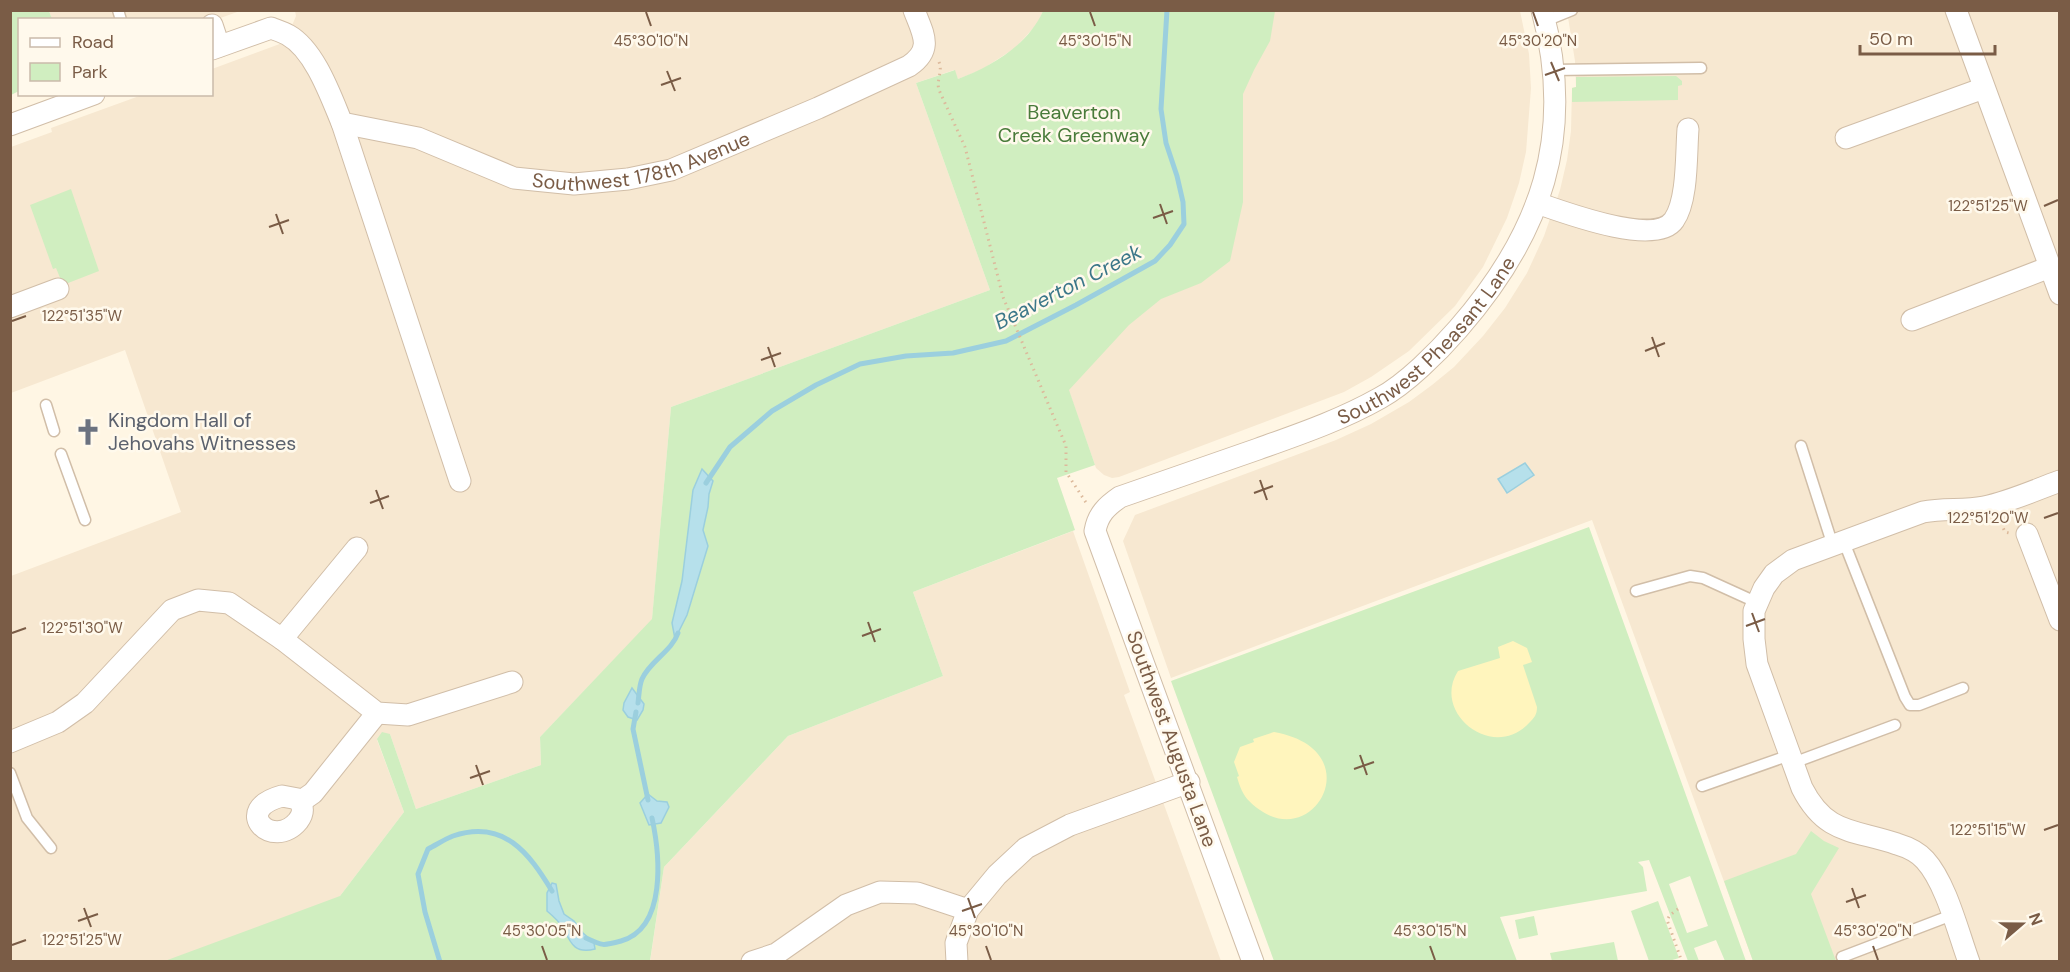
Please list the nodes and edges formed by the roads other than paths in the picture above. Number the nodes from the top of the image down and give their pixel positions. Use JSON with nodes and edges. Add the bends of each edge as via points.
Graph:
{"nodes":[{"id":1,"x":914,"y":10,"type":"edge"},
{"id":2,"x":1572,"y":10,"type":"edge"},
{"id":3,"x":1956,"y":10,"type":"edge"},
{"id":4,"x":1543,"y":16,"type":"edge"},
{"id":5,"x":215,"y":47,"type":"edge"},
{"id":6,"x":1701,"y":68,"type":"dead end"},
{"id":7,"x":1552,"y":70,"type":"junction"},
{"id":8,"x":1984,"y":87,"type":"junction"},
{"id":9,"x":89,"y":96,"type":"edge"},
{"id":10,"x":342,"y":123,"type":"junction"},
{"id":11,"x":10,"y":125,"type":"edge"},
{"id":12,"x":1688,"y":129,"type":"dead end"},
{"id":13,"x":1846,"y":138,"type":"dead end"},
{"id":14,"x":1537,"y":203,"type":"junction"},
{"id":15,"x":2049,"y":267,"type":"junction"},
{"id":16,"x":58,"y":289,"type":"dead end"},
{"id":17,"x":2060,"y":294,"type":"edge"},
{"id":18,"x":10,"y":307,"type":"edge"},
{"id":19,"x":1912,"y":320,"type":"dead end"},
{"id":20,"x":46,"y":405,"type":"dead end"},
{"id":21,"x":54,"y":431,"type":"dead end"},
{"id":22,"x":1801,"y":446,"type":"dead end"},
{"id":23,"x":61,"y":454,"type":"dead end"},
{"id":24,"x":460,"y":481,"type":"dead end"},
{"id":25,"x":2060,"y":481,"type":"edge"},
{"id":26,"x":1092,"y":509,"type":"joint"},
{"id":27,"x":85,"y":520,"type":"dead end"},
{"id":28,"x":2027,"y":534,"type":"dead end"},
{"id":29,"x":1839,"y":544,"type":"junction"},
{"id":30,"x":357,"y":548,"type":"dead end"},
{"id":31,"x":1636,"y":591,"type":"dead end"},
{"id":32,"x":1758,"y":603,"type":"junction"},
{"id":33,"x":2060,"y":620,"type":"edge"},
{"id":34,"x":282,"y":639,"type":"junction"},
{"id":35,"x":512,"y":682,"type":"dead end"},
{"id":36,"x":1963,"y":688,"type":"dead end"},
{"id":37,"x":377,"y":713,"type":"junction"},
{"id":38,"x":1895,"y":725,"type":"dead end"},
{"id":39,"x":10,"y":742,"type":"edge"},
{"id":40,"x":1791,"y":759,"type":"junction"},
{"id":41,"x":10,"y":773,"type":"edge"},
{"id":42,"x":1189,"y":782,"type":"junction"},
{"id":43,"x":1702,"y":786,"type":"dead end"},
{"id":44,"x":300,"y":802,"type":"dead end"},
{"id":45,"x":51,"y":848,"type":"dead end"},
{"id":46,"x":968,"y":910,"type":"junction"},
{"id":47,"x":1952,"y":915,"type":"junction"},
{"id":48,"x":1842,"y":957,"type":"dead end"},
{"id":49,"x":752,"y":962,"type":"edge"},
{"id":50,"x":957,"y":962,"type":"edge"},
{"id":51,"x":1253,"y":962,"type":"edge"},
{"id":52,"x":1969,"y":962,"type":"edge"}],
"edges":[{"from":1,"to":10,"type":"street","name":"Southwest 178th Avenue","via":[[925,40],[918,60],[909,66],[671,170],[628,179],[574,184],[514,178],[418,138]]},
{"from":2,"to":4,"type":"lane"},
{"from":3,"to":8,"type":"street"},
{"from":4,"to":7,"type":"street","name":"Southwest Pheasant Lane"},
{"from":5,"to":10,"type":"street","via":[[271,28],[290,35],[321,75]]},
{"from":6,"to":7,"type":"lane"},
{"from":7,"to":14,"type":"street","name":"Southwest Pheasant Lane","via":[[1555,125]]},
{"from":8,"to":13,"type":"street"},
{"from":8,"to":15,"type":"street"},
{"from":9,"to":11,"type":"street"},
{"from":10,"to":24,"type":"street"},
{"from":12,"to":14,"type":"street","via":[[1682,201],[1669,227],[1658,231],[1622,228]]},
{"from":14,"to":26,"type":"street","name":"Southwest Pheasant Lane","via":[[1517,249],[1481,303],[1444,345],[1382,397],[1330,423]]},
{"from":15,"to":17,"type":"street"},
{"from":15,"to":19,"type":"street"},
{"from":16,"to":18,"type":"street"},
{"from":20,"to":21,"type":"lane"},
{"from":22,"to":29,"type":"lane"},
{"from":23,"to":27,"type":"lane"},
{"from":25,"to":29,"type":"street","via":[[1987,507],[1923,512]]},
{"from":26,"to":42,"type":"street","name":"Southwest Augusta Lane","via":[[1095,531]]},
{"from":28,"to":33,"type":"street"},
{"from":29,"to":32,"type":"street","via":[[1792,561],[1774,574]]},
{"from":29,"to":36,"type":"lane","via":[[1910,705]]},
{"from":30,"to":34,"type":"street"},
{"from":31,"to":32,"type":"lane","via":[[1690,576]]},
{"from":32,"to":40,"type":"street","via":[[1754,611],[1757,664]]},
{"from":34,"to":37,"type":"street"},
{"from":34,"to":39,"type":"street","via":[[229,603],[198,600],[172,610],[85,703],[58,722]]},
{"from":35,"to":37,"type":"street","via":[[408,715]]},
{"from":37,"to":44,"type":"street","via":[[313,794]]},
{"from":38,"to":40,"type":"lane"},
{"from":40,"to":43,"type":"lane"},
{"from":40,"to":47,"type":"street","via":[[1809,802],[1820,815],[1849,832],[1907,847],[1924,858],[1938,879]]},
{"from":41,"to":45,"type":"lane","via":[[27,818]]},
{"from":42,"to":46,"type":"street","via":[[1070,825],[1026,848]]},
{"from":42,"to":51,"type":"street","name":"Southwest Augusta Lane"},
{"from":46,"to":49,"type":"street","via":[[918,893],[880,892],[846,905],[776,954]]},
{"from":46,"to":50,"type":"street","via":[[956,943]]},
{"from":47,"to":48,"type":"lane"},
{"from":47,"to":52,"type":"street"}]}
